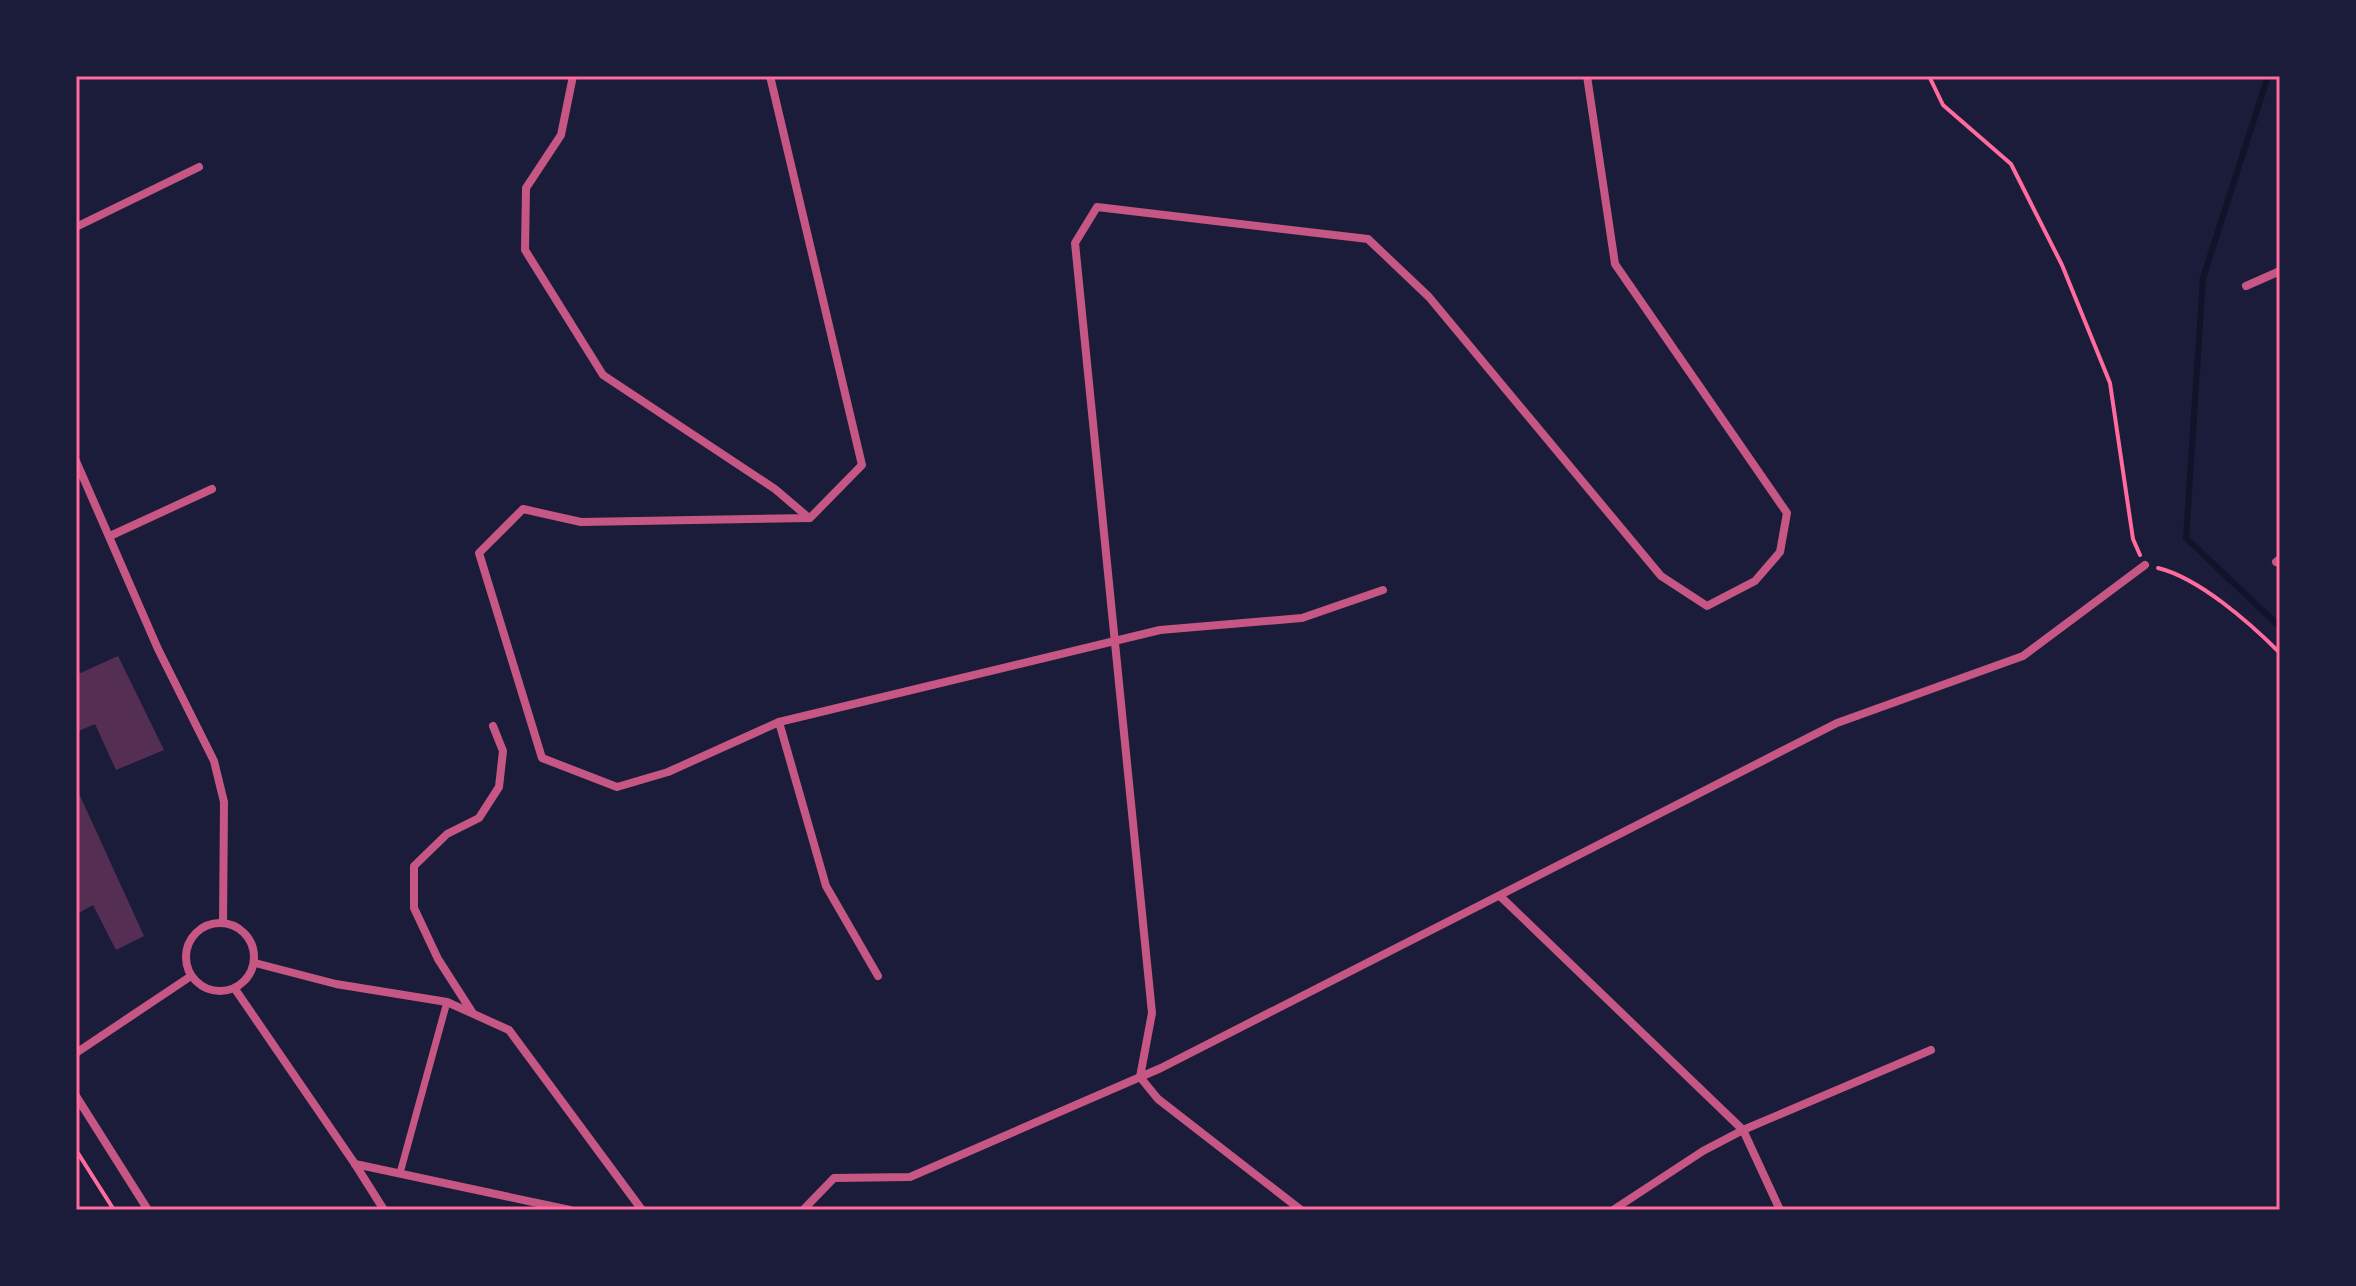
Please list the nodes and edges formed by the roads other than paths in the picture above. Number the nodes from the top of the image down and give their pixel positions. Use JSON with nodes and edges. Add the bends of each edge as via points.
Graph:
{"nodes":[{"id":1,"x":573,"y":76,"type":"edge"},
{"id":2,"x":770,"y":76,"type":"edge"},
{"id":3,"x":1587,"y":76,"type":"edge"},
{"id":4,"x":199,"y":167,"type":"dead end"},
{"id":5,"x":76,"y":227,"type":"edge"},
{"id":6,"x":2280,"y":271,"type":"edge"},
{"id":7,"x":2246,"y":286,"type":"dead end"},
{"id":8,"x":76,"y":461,"type":"edge"},
{"id":9,"x":212,"y":489,"type":"dead end"},
{"id":10,"x":810,"y":518,"type":"junction"},
{"id":11,"x":110,"y":536,"type":"junction"},
{"id":12,"x":2145,"y":565,"type":"road end"},
{"id":13,"x":1383,"y":590,"type":"dead end"},
{"id":14,"x":1115,"y":642,"type":"junction"},
{"id":15,"x":779,"y":722,"type":"junction"},
{"id":16,"x":493,"y":726,"type":"dead end"},
{"id":17,"x":1501,"y":897,"type":"junction"},
{"id":18,"x":223,"y":923,"type":"junction"},
{"id":19,"x":255,"y":963,"type":"junction"},
{"id":20,"x":191,"y":976,"type":"junction"},
{"id":21,"x":878,"y":976,"type":"dead end"},
{"id":22,"x":235,"y":989,"type":"junction"},
{"id":23,"x":447,"y":1002,"type":"junction"},
{"id":24,"x":472,"y":1012,"type":"junction"},
{"id":25,"x":1931,"y":1050,"type":"dead end"},
{"id":26,"x":76,"y":1053,"type":"edge"},
{"id":27,"x":1140,"y":1077,"type":"junction"},
{"id":28,"x":76,"y":1096,"type":"edge"},
{"id":29,"x":1743,"y":1130,"type":"junction"},
{"id":30,"x":355,"y":1164,"type":"junction"},
{"id":31,"x":400,"y":1173,"type":"junction"},
{"id":32,"x":148,"y":1210,"type":"edge"},
{"id":33,"x":384,"y":1210,"type":"edge"},
{"id":34,"x":569,"y":1210,"type":"edge"},
{"id":35,"x":642,"y":1210,"type":"edge"},
{"id":36,"x":803,"y":1210,"type":"edge"},
{"id":37,"x":1301,"y":1210,"type":"edge"},
{"id":38,"x":1613,"y":1210,"type":"edge"},
{"id":39,"x":1780,"y":1210,"type":"edge"}],
"edges":[{"from":1,"to":10,"type":"street","via":[[561,135],[526,188],[525,250],[603,375]]},
{"from":2,"to":10,"type":"street","via":[[862,465]]},
{"from":3,"to":14,"type":"street","via":[[1615,264],[1787,513],[1780,552],[1755,581],[1707,606],[1661,576],[1429,297],[1368,239],[1097,207],[1075,243]]},
{"from":4,"to":5,"type":"street"},
{"from":6,"to":7,"type":"street"},
{"from":8,"to":11,"type":"street"},
{"from":9,"to":11,"type":"street"},
{"from":10,"to":15,"type":"street","via":[[581,522],[523,509],[479,553],[542,758],[617,787],[668,772]]},
{"from":11,"to":18,"type":"street","via":[[214,761],[224,802]]},
{"from":12,"to":17,"type":"street","via":[[2023,656],[1837,723]]},
{"from":13,"to":14,"type":"street","via":[[1302,618],[1160,630]]},
{"from":14,"to":15,"type":"street"},
{"from":14,"to":27,"type":"street","via":[[1152,1013]]},
{"from":15,"to":21,"type":"street","via":[[826,886]]},
{"from":16,"to":24,"type":"street","via":[[503,751],[499,787],[479,818],[447,834],[414,866],[414,908]]},
{"from":17,"to":27,"type":"street"},
{"from":17,"to":29,"type":"street"},
{"from":18,"to":19,"type":"street","via":[[249,937]]},
{"from":18,"to":20,"type":"street","via":[[207,925],[190,940],[186,950]]},
{"from":19,"to":22,"type":"street"},
{"from":19,"to":23,"type":"street","via":[[336,984]]},
{"from":20,"to":22,"type":"street","via":[[209,990]]},
{"from":20,"to":26,"type":"street"},
{"from":22,"to":30,"type":"street"},
{"from":23,"to":24,"type":"street"},
{"from":23,"to":31,"type":"street"},
{"from":24,"to":35,"type":"street","via":[[509,1030]]},
{"from":25,"to":29,"type":"street"},
{"from":27,"to":36,"type":"street","via":[[910,1177],[834,1178]]},
{"from":27,"to":37,"type":"street","via":[[1158,1099]]},
{"from":28,"to":32,"type":"street"},
{"from":29,"to":38,"type":"street"},
{"from":29,"to":39,"type":"street"},
{"from":30,"to":31,"type":"street"},
{"from":30,"to":33,"type":"street"},
{"from":31,"to":34,"type":"street"}]}
